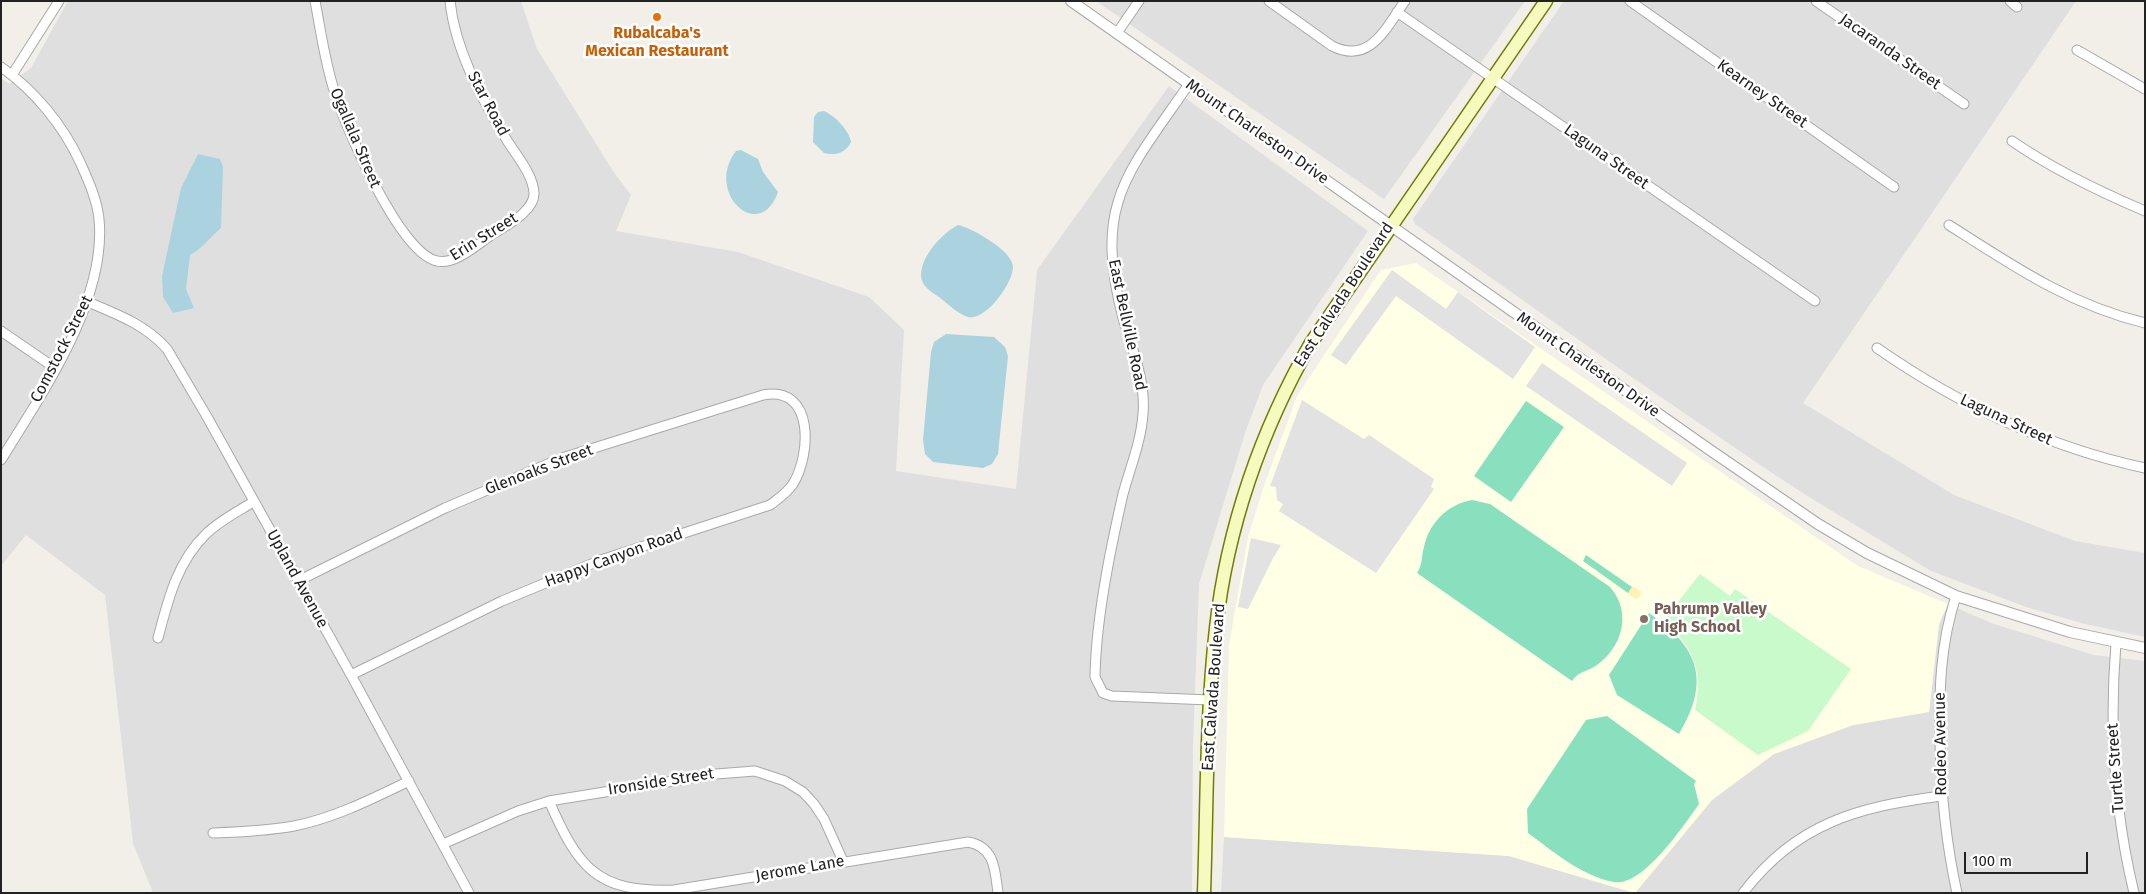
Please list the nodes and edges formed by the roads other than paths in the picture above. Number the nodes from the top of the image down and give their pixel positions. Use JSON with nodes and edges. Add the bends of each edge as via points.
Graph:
{"nodes":[{"id":1,"x":59,"y":1,"type":"edge"},
{"id":2,"x":315,"y":1,"type":"edge"},
{"id":3,"x":450,"y":1,"type":"edge"},
{"id":4,"x":1071,"y":1,"type":"edge"},
{"id":5,"x":1140,"y":1,"type":"edge"},
{"id":6,"x":1405,"y":1,"type":"edge"},
{"id":7,"x":1546,"y":1,"type":"edge"},
{"id":8,"x":1630,"y":1,"type":"edge"},
{"id":9,"x":1816,"y":1,"type":"edge"},
{"id":10,"x":1270,"y":2,"type":"edge"},
{"id":11,"x":1397,"y":12,"type":"junction"},
{"id":12,"x":1117,"y":33,"type":"junction"},
{"id":13,"x":2077,"y":50,"type":"dead end"},
{"id":14,"x":1,"y":67,"type":"edge"},
{"id":15,"x":12,"y":74,"type":"junction"},
{"id":16,"x":1492,"y":79,"type":"junction"},
{"id":17,"x":1189,"y":84,"type":"junction"},
{"id":18,"x":2145,"y":89,"type":"edge"},
{"id":19,"x":1964,"y":104,"type":"dead end"},
{"id":20,"x":2012,"y":140,"type":"dead end"},
{"id":21,"x":1894,"y":187,"type":"dead end"},
{"id":22,"x":533,"y":201,"type":"joint"},
{"id":23,"x":2145,"y":210,"type":"edge"},
{"id":24,"x":1390,"y":225,"type":"junction"},
{"id":25,"x":1949,"y":225,"type":"dead end"},
{"id":26,"x":429,"y":258,"type":"joint"},
{"id":27,"x":1815,"y":301,"type":"dead end"},
{"id":28,"x":88,"y":302,"type":"junction"},
{"id":29,"x":2145,"y":323,"type":"edge"},
{"id":30,"x":1,"y":331,"type":"edge"},
{"id":31,"x":1877,"y":348,"type":"dead end"},
{"id":32,"x":55,"y":368,"type":"junction"},
{"id":33,"x":791,"y":398,"type":"joint"},
{"id":34,"x":1,"y":460,"type":"edge"},
{"id":35,"x":2145,"y":468,"type":"edge"},
{"id":36,"x":253,"y":502,"type":"junction"},
{"id":37,"x":298,"y":581,"type":"junction"},
{"id":38,"x":1956,"y":596,"type":"junction"},
{"id":39,"x":158,"y":638,"type":"dead end"},
{"id":40,"x":2116,"y":643,"type":"junction"},
{"id":41,"x":2145,"y":648,"type":"edge"},
{"id":42,"x":351,"y":676,"type":"junction"},
{"id":43,"x":1210,"y":700,"type":"junction"},
{"id":44,"x":409,"y":781,"type":"junction"},
{"id":45,"x":1941,"y":796,"type":"junction"},
{"id":46,"x":549,"y":801,"type":"junction"},
{"id":47,"x":213,"y":833,"type":"dead end"},
{"id":48,"x":443,"y":844,"type":"junction"},
{"id":49,"x":843,"y":861,"type":"junction"},
{"id":50,"x":469,"y":893,"type":"edge"},
{"id":51,"x":998,"y":893,"type":"edge"},
{"id":52,"x":1204,"y":893,"type":"edge"},
{"id":53,"x":1743,"y":893,"type":"edge"},
{"id":54,"x":1956,"y":893,"type":"edge"},
{"id":55,"x":2134,"y":893,"type":"edge"}],
"edges":[{"from":1,"to":15,"type":"street"},
{"from":2,"to":26,"type":"street","name":"Ogallala Street","via":[[328,71],[364,164],[407,236]]},
{"from":3,"to":22,"type":"street","name":"Star Road","via":[[469,70],[533,185]]},
{"from":4,"to":12,"type":"street","name":"Mount Charleston Drive"},
{"from":5,"to":12,"type":"street"},
{"from":6,"to":11,"type":"street"},
{"from":7,"to":16,"type":"main road","name":"East Calvada Boulevard"},
{"from":8,"to":21,"type":"street","name":"Kearney Street"},
{"from":9,"to":19,"type":"street","name":"Jacaranda Street"},
{"from":10,"to":11,"type":"street","via":[[1344,51],[1357,52],[1376,41]]},
{"from":11,"to":16,"type":"street","name":"Laguna Street"},
{"from":12,"to":17,"type":"street","name":"Mount Charleston Drive"},
{"from":13,"to":18,"type":"street"},
{"from":14,"to":15,"type":"street"},
{"from":15,"to":28,"type":"street","name":"Comstock Street","via":[[68,137],[91,185],[99,219],[98,249]]},
{"from":16,"to":24,"type":"main road","name":"East Calvada Boulevard"},
{"from":16,"to":27,"type":"street","name":"Laguna Street"},
{"from":17,"to":24,"type":"street","name":"Mount Charleston Drive"},
{"from":17,"to":43,"type":"street","name":"East Bellville Road","via":[[1125,179],[1112,223],[1114,282],[1138,371],[1143,413],[1108,562],[1095,677],[1103,693],[1112,696]]},
{"from":20,"to":23,"type":"street","via":[[2094,189]]},
{"from":22,"to":26,"type":"street","name":"Erin Street","via":[[527,210],[460,256],[446,262]]},
{"from":24,"to":38,"type":"street","name":"Mount Charleston Drive","via":[[1818,524],[1867,553]]},
{"from":24,"to":43,"type":"main road","name":"East Calvada Boulevard","via":[[1293,372],[1252,472],[1223,580]]},
{"from":25,"to":29,"type":"street","via":[[2050,288],[2089,306]]},
{"from":28,"to":32,"type":"street","name":"Comstock Street"},
{"from":28,"to":36,"type":"street","name":"Upland Avenue","via":[[136,323],[167,349]]},
{"from":30,"to":32,"type":"street"},
{"from":31,"to":35,"type":"street","name":"Laguna Street","via":[[1937,387],[2019,429],[2068,448]]},
{"from":32,"to":34,"type":"street","name":"Comstock Street"},
{"from":33,"to":37,"type":"street","name":"Glenoaks Street","via":[[774,392],[763,394],[562,458],[445,508]]},
{"from":33,"to":42,"type":"street","name":"Happy Canyon Road","via":[[800,410],[804,424],[804,450],[792,486],[770,504],[592,564],[502,601]]},
{"from":36,"to":37,"type":"street","name":"Upland Avenue"},
{"from":36,"to":39,"type":"street","via":[[205,534],[188,556],[177,574]]},
{"from":37,"to":42,"type":"street","name":"Upland Avenue"},
{"from":38,"to":40,"type":"street","name":"Mount Charleston Drive"},
{"from":38,"to":45,"type":"street","name":"Rodeo Avenue","via":[[1941,653]]},
{"from":40,"to":41,"type":"street","name":"Mount Charleston Drive"},
{"from":40,"to":55,"type":"street","name":"Turtle Street","via":[[2112,734],[2115,783],[2122,844]]},
{"from":42,"to":44,"type":"street","name":"Upland Avenue"},
{"from":43,"to":52,"type":"main road","name":"East Calvada Boulevard"},
{"from":44,"to":47,"type":"street","via":[[329,817],[260,831]]},
{"from":44,"to":48,"type":"street","name":"Upland Avenue"},
{"from":45,"to":53,"type":"street","via":[[1864,809],[1820,827],[1770,861]]},
{"from":45,"to":54,"type":"street","name":"Rodeo Avenue"},
{"from":46,"to":48,"type":"street","name":"Ironside Street"},
{"from":46,"to":49,"type":"street","name":"Jerome Lane","via":[[567,841],[589,869],[604,879],[632,889],[674,890]]},
{"from":46,"to":49,"type":"street","name":"Ironside Street","via":[[716,774],[764,772],[803,792],[814,804]]},
{"from":48,"to":50,"type":"street","name":"Upland Avenue"},
{"from":49,"to":51,"type":"street","name":"Jerome Lane","via":[[976,843],[989,852],[993,860]]}]}
